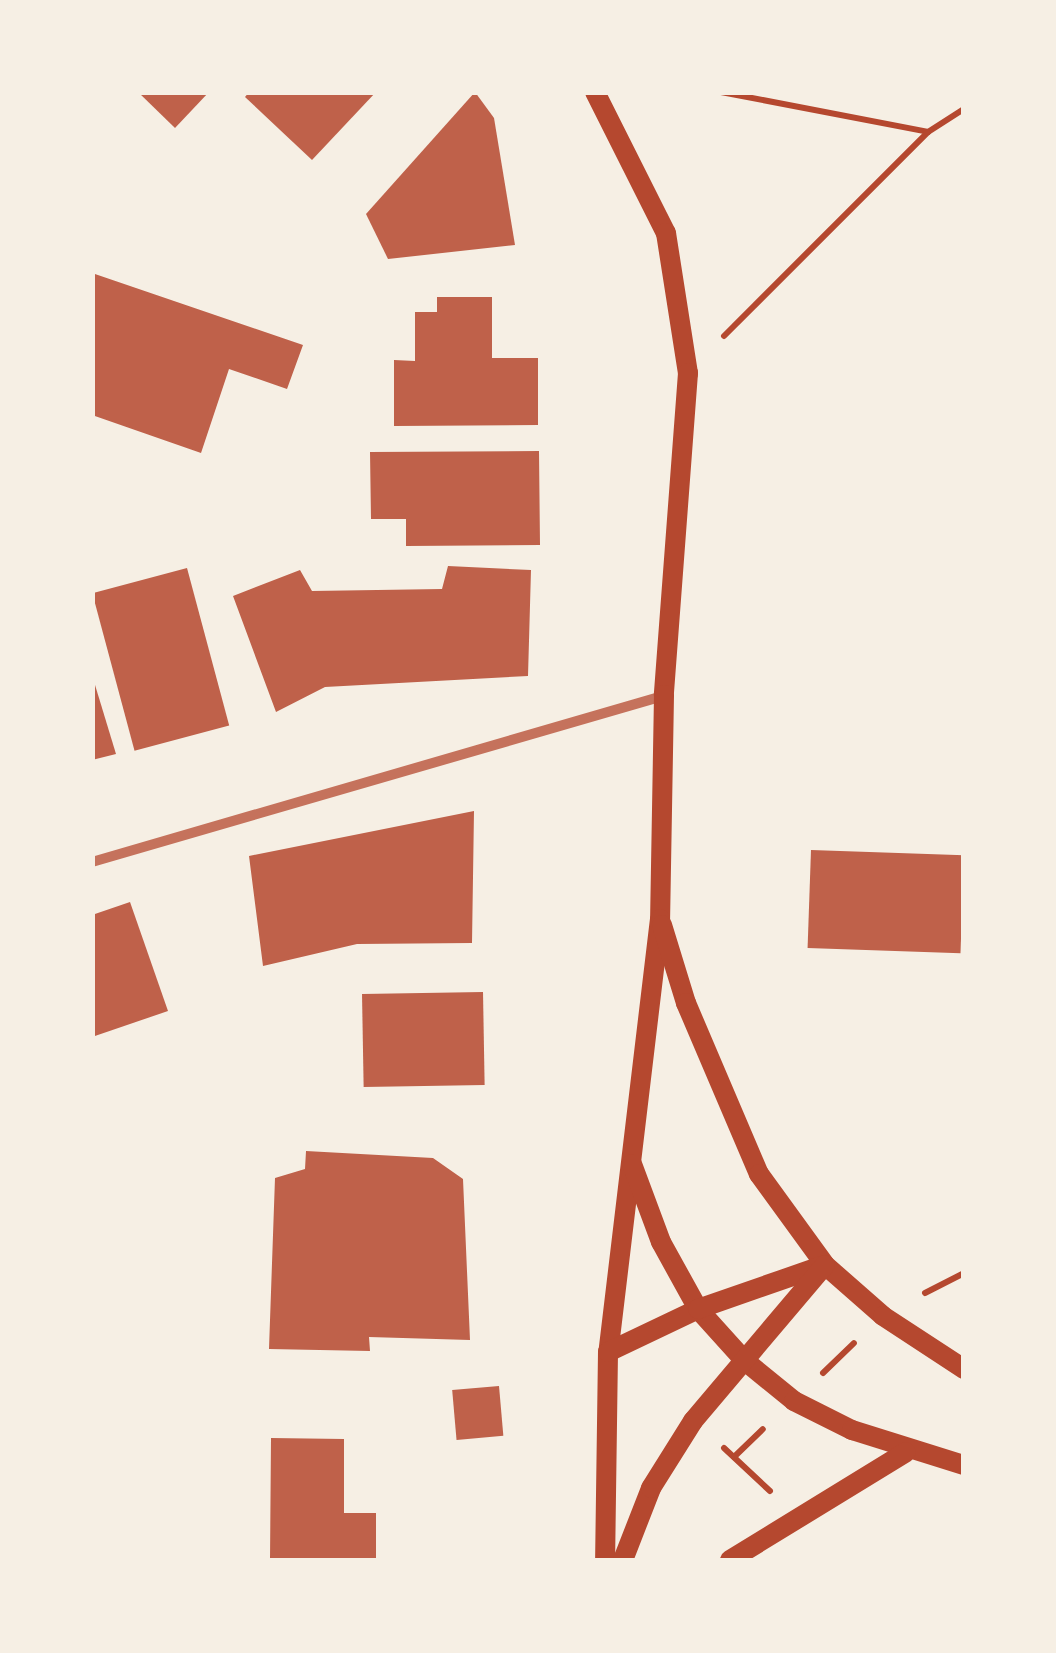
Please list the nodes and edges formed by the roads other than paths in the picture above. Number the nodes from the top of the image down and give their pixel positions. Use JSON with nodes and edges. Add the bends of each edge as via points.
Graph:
{"nodes":[{"id":1,"x":595,"y":92,"type":"edge"},
{"id":2,"x":664,"y":695,"type":"junction"},
{"id":3,"x":92,"y":862,"type":"edge"},
{"id":4,"x":660,"y":919,"type":"junction"},
{"id":5,"x":630,"y":1158,"type":"junction"},
{"id":6,"x":825,"y":1265,"type":"junction"},
{"id":7,"x":698,"y":1310,"type":"junction"},
{"id":8,"x":608,"y":1352,"type":"junction"},
{"id":9,"x":745,"y":1361,"type":"junction"},
{"id":10,"x":964,"y":1369,"type":"edge"},
{"id":11,"x":906,"y":1452,"type":"junction"},
{"id":12,"x":964,"y":1465,"type":"edge"},
{"id":13,"x":604,"y":1560,"type":"edge"},
{"id":14,"x":623,"y":1560,"type":"edge"},
{"id":15,"x":730,"y":1560,"type":"edge"}],
"edges":[{"from":1,"to":2,"type":"main road","via":[[666,233],[688,373]]},
{"from":2,"to":3,"type":"street"},
{"from":2,"to":4,"type":"main road"},
{"from":4,"to":5,"type":"main road"},
{"from":4,"to":6,"type":"main road","via":[[686,1003],[759,1174]]},
{"from":5,"to":7,"type":"main road","via":[[661,1242]]},
{"from":5,"to":8,"type":"main road"},
{"from":6,"to":7,"type":"main road"},
{"from":6,"to":9,"type":"main road"},
{"from":6,"to":10,"type":"main road","via":[[883,1316]]},
{"from":7,"to":8,"type":"main road"},
{"from":7,"to":9,"type":"main road"},
{"from":8,"to":13,"type":"main road"},
{"from":9,"to":11,"type":"main road","via":[[794,1401]]},
{"from":9,"to":14,"type":"main road","via":[[693,1421],[651,1488]]},
{"from":11,"to":12,"type":"main road"},
{"from":11,"to":15,"type":"main road"}]}
